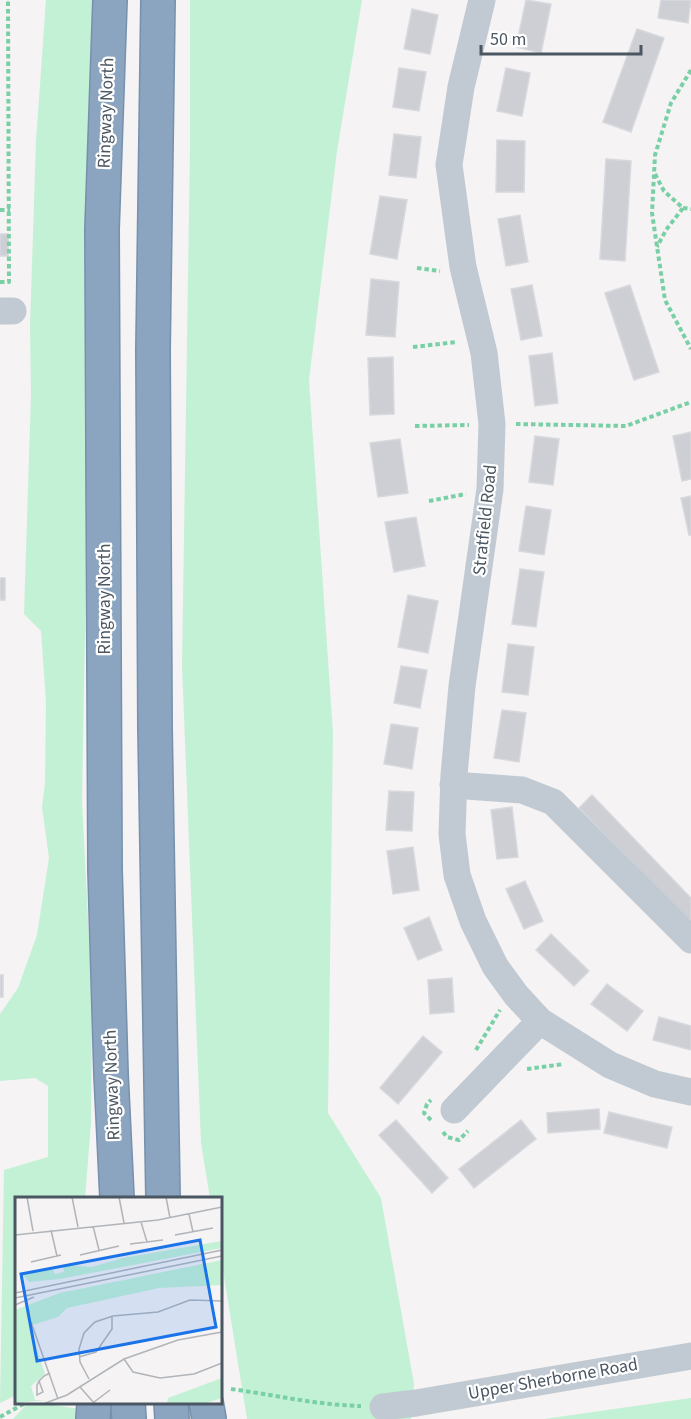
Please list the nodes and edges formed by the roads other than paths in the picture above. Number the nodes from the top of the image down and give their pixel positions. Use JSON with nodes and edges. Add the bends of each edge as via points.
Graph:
{"nodes":[{"id":1,"x":110,"y":0,"type":"edge"},
{"id":2,"x":158,"y":0,"type":"edge"},
{"id":3,"x":482,"y":0,"type":"edge"},
{"id":4,"x":453,"y":785,"type":"junction"},
{"id":5,"x":691,"y":940,"type":"edge"},
{"id":6,"x":540,"y":1021,"type":"junction"},
{"id":7,"x":111,"y":1074,"type":"junction"},
{"id":8,"x":691,"y":1092,"type":"edge"},
{"id":9,"x":160,"y":1102,"type":"junction"},
{"id":10,"x":456,"y":1110,"type":"dead end"},
{"id":11,"x":102,"y":1197,"type":"edge"},
{"id":12,"x":117,"y":1197,"type":"edge"},
{"id":13,"x":163,"y":1197,"type":"edge"},
{"id":14,"x":175,"y":1197,"type":"edge"},
{"id":15,"x":691,"y":1356,"type":"edge"},
{"id":16,"x":94,"y":1404,"type":"edge"},
{"id":17,"x":128,"y":1404,"type":"edge"},
{"id":18,"x":171,"y":1404,"type":"edge"},
{"id":19,"x":216,"y":1404,"type":"edge"},
{"id":20,"x":383,"y":1407,"type":"road end"},
{"id":21,"x":418,"y":1411,"type":"edge"},
{"id":22,"x":93,"y":1419,"type":"edge"},
{"id":23,"x":129,"y":1419,"type":"edge"},
{"id":24,"x":172,"y":1419,"type":"edge"},
{"id":25,"x":210,"y":1419,"type":"edge"}],
"edges":[{"from":1,"to":7,"type":"highway","name":"Ringway North","via":[[102,229],[105,870]]},
{"from":2,"to":9,"type":"highway","via":[[153,350]]},
{"from":3,"to":4,"type":"street","name":"Stratfield Road","via":[[461,87],[449,165],[464,267],[484,353],[492,424],[490,489],[462,686]]},
{"from":4,"to":5,"type":"street","via":[[522,790],[553,802]]},
{"from":4,"to":6,"type":"street","name":"Stratfield Road","via":[[452,834],[457,875],[473,921],[495,966]]},
{"from":6,"to":8,"type":"street","name":"Stratfield Road","via":[[610,1065],[656,1084]]},
{"from":6,"to":10,"type":"street"},
{"from":7,"to":11,"type":"highway"},
{"from":7,"to":12,"type":"highway","name":"Ringway North"},
{"from":9,"to":13,"type":"highway"},
{"from":9,"to":14,"type":"highway"},
{"from":15,"to":21,"type":"street","name":"Upper Sherborne Road"},
{"from":16,"to":22,"type":"highway"},
{"from":17,"to":23,"type":"highway"},
{"from":18,"to":24,"type":"highway"},
{"from":19,"to":25,"type":"highway"},
{"from":20,"to":21,"type":"street","name":"Upper Sherborne Road"}]}
